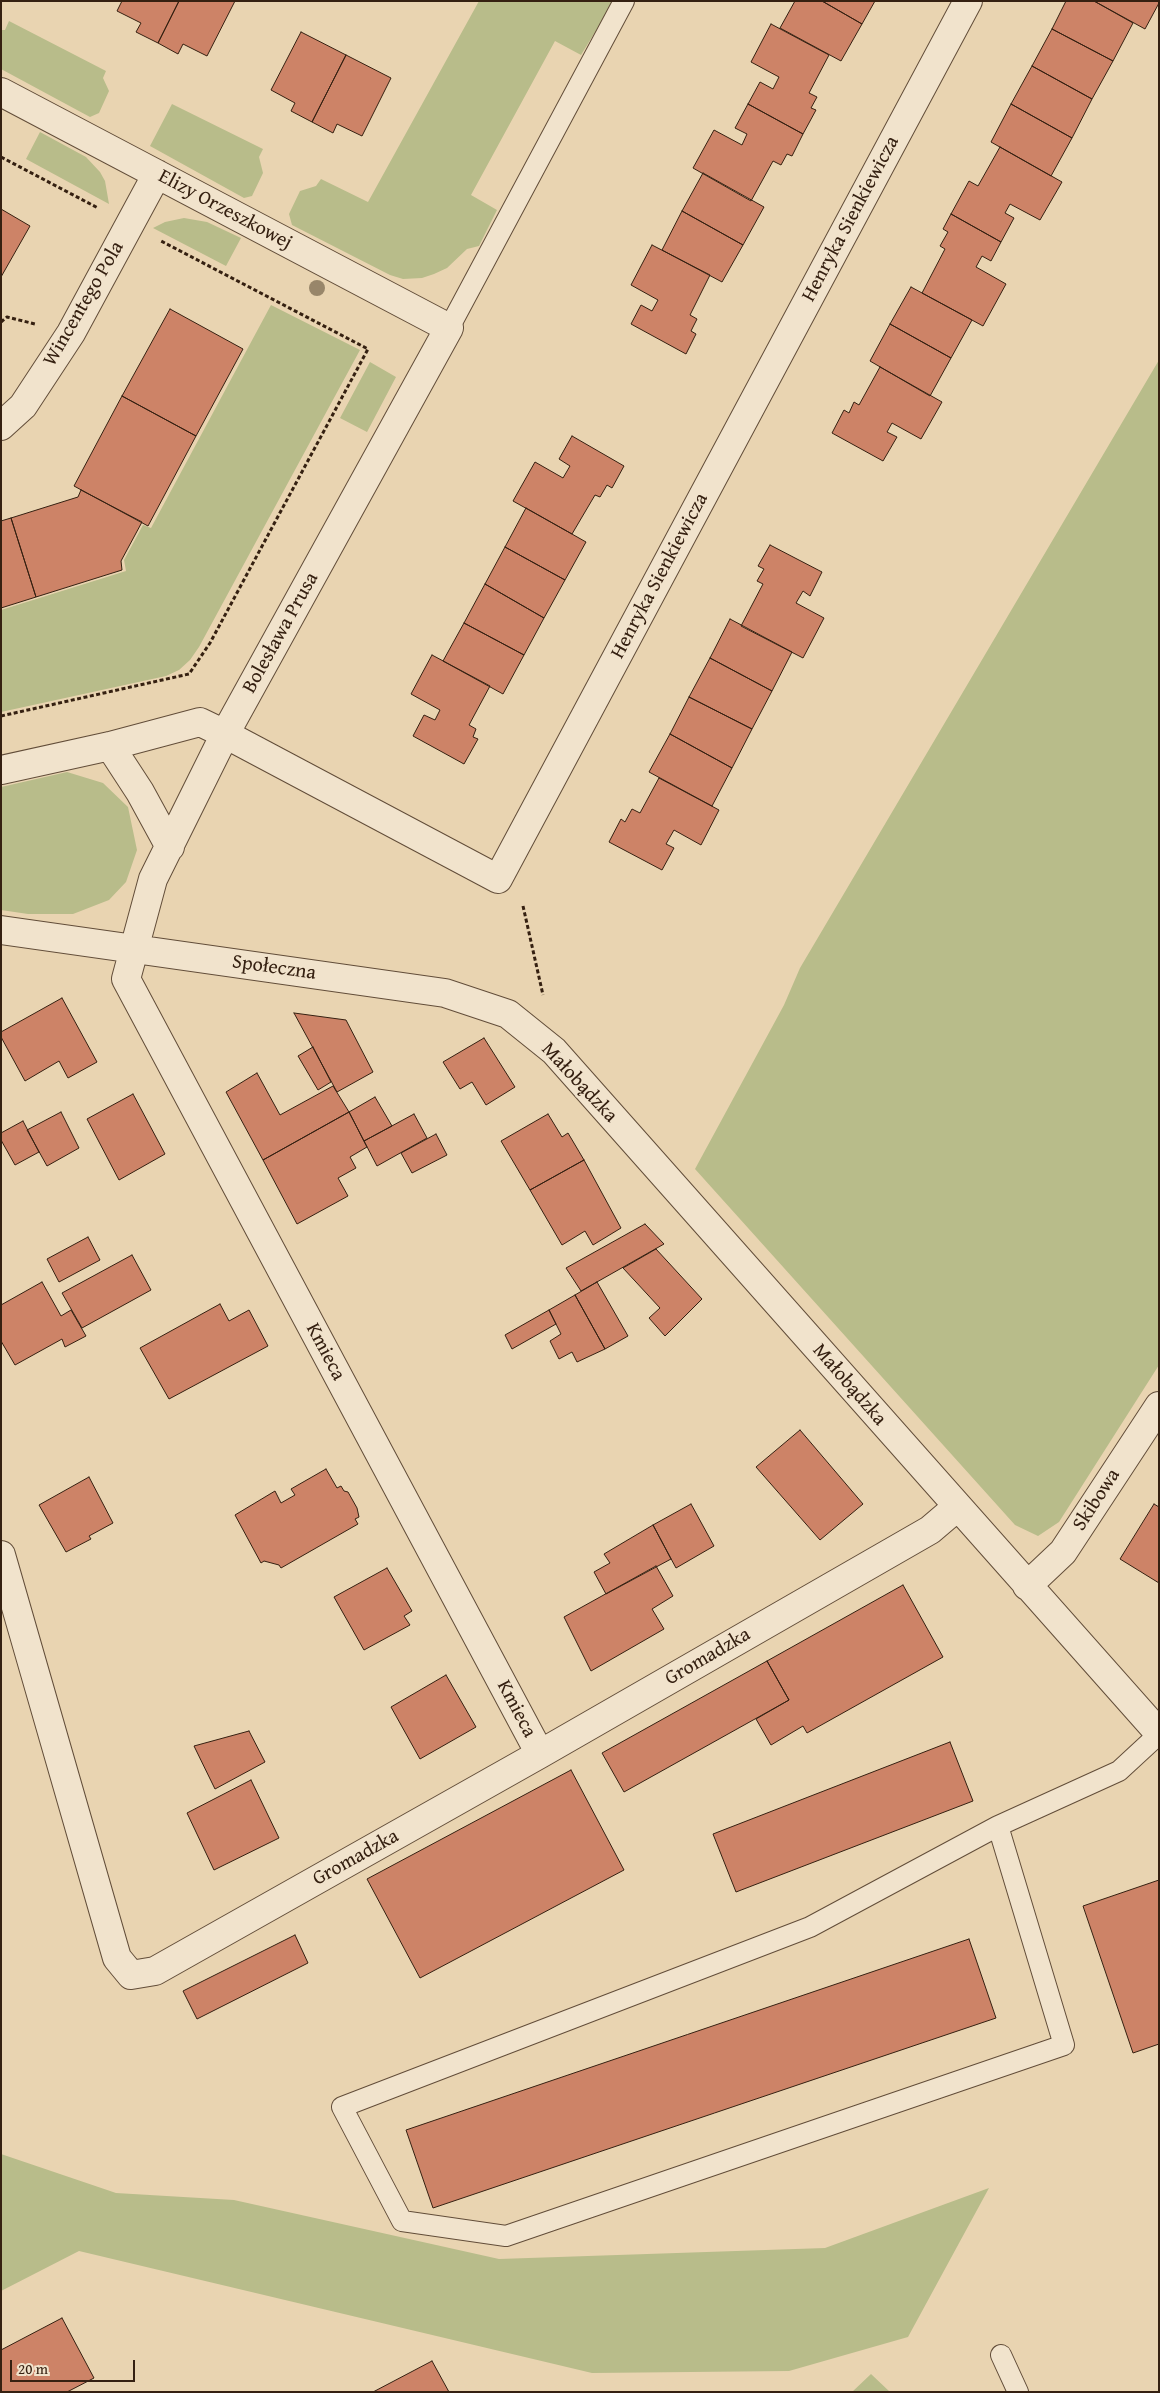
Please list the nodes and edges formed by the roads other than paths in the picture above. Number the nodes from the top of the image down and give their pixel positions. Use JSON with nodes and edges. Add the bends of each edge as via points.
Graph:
{"nodes":[{"id":1,"x":624,"y":1,"type":"edge"},
{"id":2,"x":968,"y":1,"type":"edge"},
{"id":3,"x":1,"y":92,"type":"edge"},
{"id":4,"x":157,"y":174,"type":"junction"},
{"id":5,"x":449,"y":328,"type":"junction"},
{"id":6,"x":1,"y":426,"type":"edge"},
{"id":7,"x":225,"y":734,"type":"junction"},
{"id":8,"x":110,"y":746,"type":"junction"},
{"id":9,"x":1,"y":770,"type":"edge"},
{"id":10,"x":170,"y":847,"type":"junction"},
{"id":11,"x":1,"y":930,"type":"edge"},
{"id":12,"x":135,"y":948,"type":"junction"},
{"id":13,"x":537,"y":1038,"type":"joint"},
{"id":14,"x":1159,"y":1406,"type":"edge"},
{"id":15,"x":957,"y":1507,"type":"junction"},
{"id":16,"x":1,"y":1555,"type":"edge"},
{"id":17,"x":1027,"y":1586,"type":"junction"},
{"id":18,"x":1159,"y":1734,"type":"edge"},
{"id":19,"x":540,"y":1754,"type":"junction"},
{"id":20,"x":998,"y":1826,"type":"junction"},
{"id":21,"x":1001,"y":2355,"type":"dead end"},
{"id":22,"x":1018,"y":2392,"type":"edge"}],
"edges":[{"from":1,"to":5,"type":"lane"},
{"from":2,"to":7,"type":"street","name":"Henryka Sienkiewicza","via":[[498,879]]},
{"from":3,"to":4,"type":"street","name":"Elizy Orzeszkowej"},
{"from":4,"to":5,"type":"street","name":"Elizy Orzeszkowej"},
{"from":4,"to":6,"type":"street","name":"Wincentego Pola","via":[[71,333],[23,406]]},
{"from":5,"to":7,"type":"street","name":"Bolesława Prusa"},
{"from":7,"to":8,"type":"street","via":[[200,722]]},
{"from":7,"to":10,"type":"street","name":"Bolesława Prusa"},
{"from":8,"to":9,"type":"street"},
{"from":8,"to":10,"type":"street"},
{"from":10,"to":12,"type":"street","name":"Kmieca","via":[[153,879]]},
{"from":11,"to":12,"type":"street","name":"Społeczna"},
{"from":12,"to":13,"type":"street","name":"Społeczna","via":[[445,993],[508,1014]]},
{"from":12,"to":19,"type":"street","name":"Kmieca","via":[[126,979]]},
{"from":13,"to":15,"type":"street","name":"Małobądzka","via":[[554,1051]]},
{"from":14,"to":17,"type":"street","name":"Skibowa","via":[[1063,1552]]},
{"from":15,"to":17,"type":"street","name":"Małobądzka"},
{"from":15,"to":19,"type":"street","name":"Gromadzka","via":[[930,1530]]},
{"from":16,"to":19,"type":"street","name":"Gromadzka","via":[[117,1958],[132,1975],[154,1971]]},
{"from":17,"to":18,"type":"street","name":"Małobądzka"},
{"from":18,"to":20,"type":"lane","via":[[1119,1771]]},
{"from":20,"to":20,"type":"lane","via":[[810,1927],[342,2108],[402,2221],[506,2236],[1064,2044]]},
{"from":21,"to":22,"type":"lane"}]}
